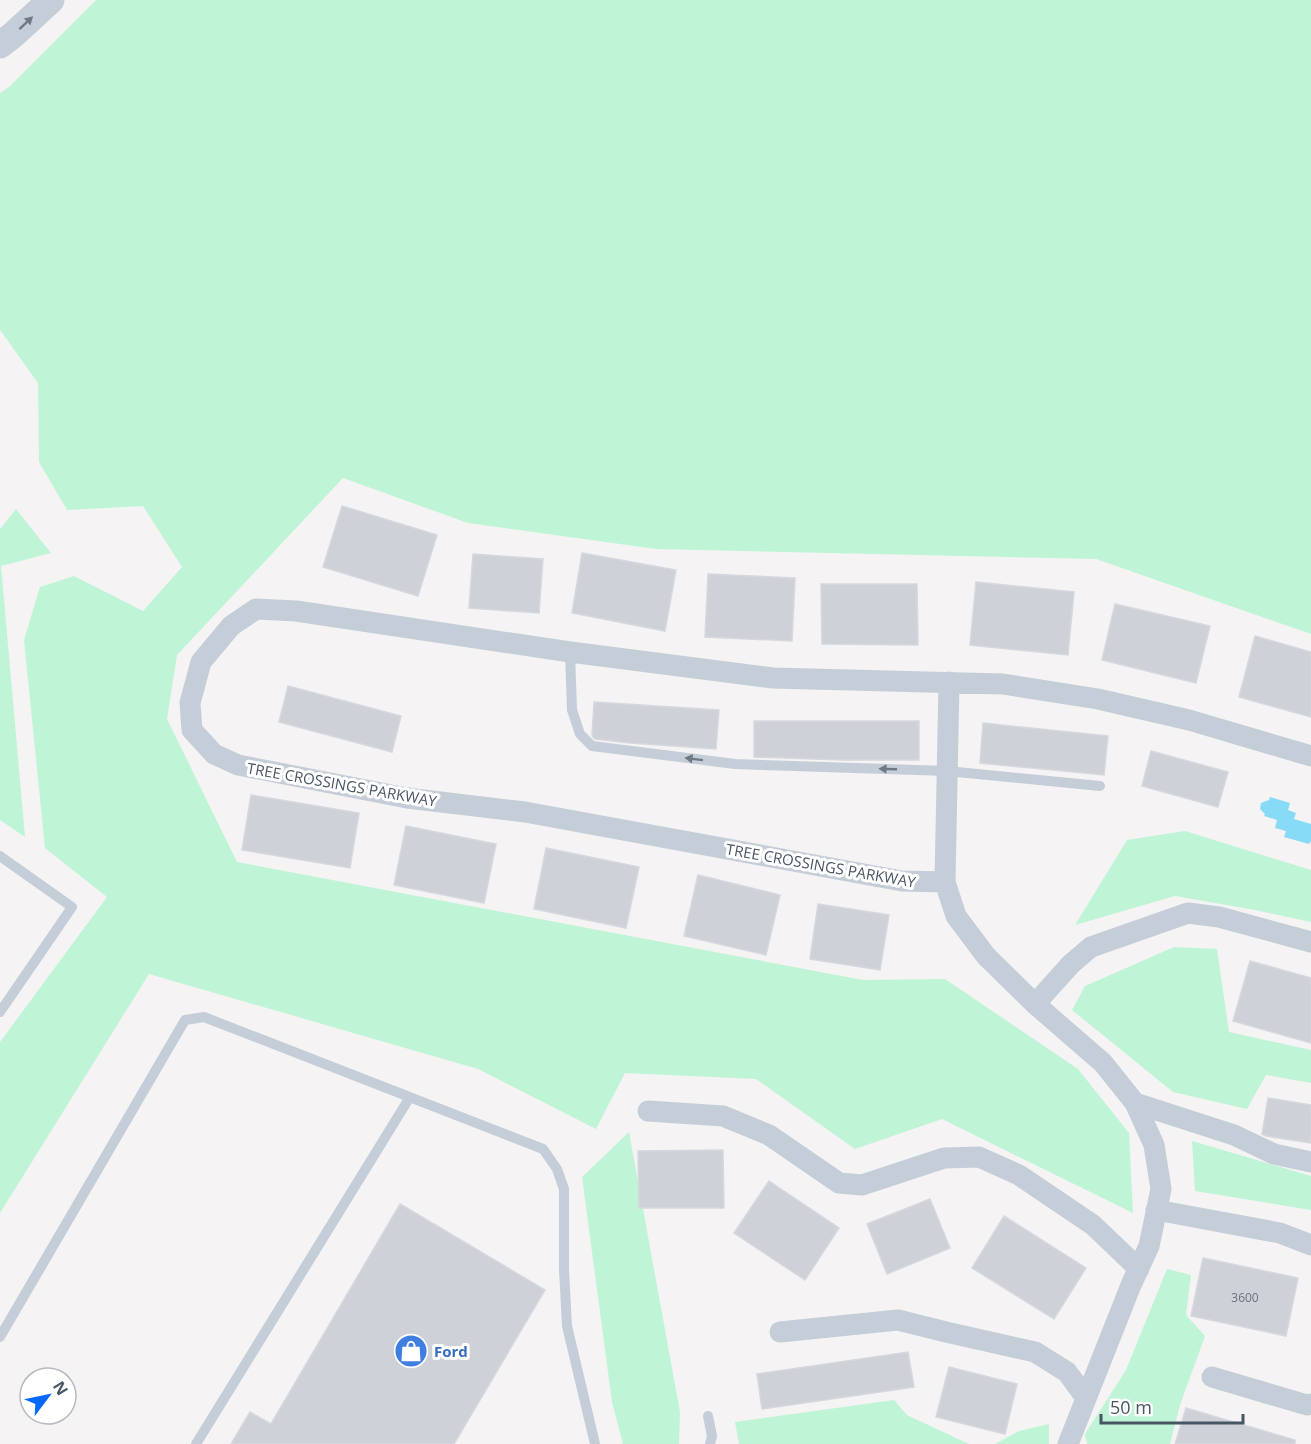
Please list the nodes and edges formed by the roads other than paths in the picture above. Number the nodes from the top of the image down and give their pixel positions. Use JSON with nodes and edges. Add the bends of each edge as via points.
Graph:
{"nodes":[{"id":1,"x":51,"y":0,"type":"edge"},
{"id":2,"x":0,"y":45,"type":"edge"},
{"id":3,"x":570,"y":652,"type":"junction"},
{"id":4,"x":949,"y":682,"type":"junction"},
{"id":5,"x":1311,"y":756,"type":"edge"},
{"id":6,"x":947,"y":771,"type":"junction"},
{"id":7,"x":1100,"y":786,"type":"dead end"},
{"id":8,"x":0,"y":856,"type":"edge"},
{"id":9,"x":945,"y":882,"type":"junction"},
{"id":10,"x":1311,"y":942,"type":"edge"},
{"id":11,"x":1035,"y":1004,"type":"junction"},
{"id":12,"x":0,"y":1012,"type":"edge"},
{"id":13,"x":410,"y":1098,"type":"junction"},
{"id":14,"x":1135,"y":1103,"type":"junction"},
{"id":15,"x":648,"y":1111,"type":"dead end"},
{"id":16,"x":1311,"y":1162,"type":"edge"},
{"id":17,"x":1156,"y":1210,"type":"junction"},
{"id":18,"x":1311,"y":1245,"type":"edge"},
{"id":19,"x":1139,"y":1269,"type":"junction"},
{"id":20,"x":780,"y":1332,"type":"dead end"},
{"id":21,"x":0,"y":1337,"type":"edge"},
{"id":22,"x":1212,"y":1377,"type":"dead end"},
{"id":23,"x":1086,"y":1398,"type":"junction"},
{"id":24,"x":1311,"y":1404,"type":"edge"},
{"id":25,"x":708,"y":1416,"type":"dead end"},
{"id":26,"x":196,"y":1444,"type":"edge"},
{"id":27,"x":595,"y":1444,"type":"edge"},
{"id":28,"x":710,"y":1444,"type":"edge"},
{"id":29,"x":1068,"y":1444,"type":"edge"}],
"edges":[{"from":2,"to":1,"type":"street","one_way":true},
{"from":3,"to":4,"type":"street","name":"TREE CROSSINGS PARKWAY","via":[[773,678]]},
{"from":6,"to":3,"type":"lane","one_way":true,"via":[[735,764],[592,746],[580,734],[572,710]]},
{"from":3,"to":9,"type":"street","name":"TREE CROSSINGS PARKWAY","via":[[296,611],[256,609],[231,626],[201,662],[190,703],[192,730],[213,754],[238,765],[407,798],[525,812],[902,881]]},
{"from":4,"to":5,"type":"street","name":"TREE CROSSINGS PARKWAY","via":[[1003,684],[1098,699],[1189,720]]},
{"from":4,"to":6,"type":"street"},
{"from":6,"to":7,"type":"lane"},
{"from":6,"to":9,"type":"street"},
{"from":8,"to":12,"type":"lane","via":[[72,907]]},
{"from":9,"to":11,"type":"street","via":[[956,916],[986,956]]},
{"from":10,"to":11,"type":"street","via":[[1219,917],[1188,913],[1091,947]]},
{"from":11,"to":14,"type":"street","via":[[1103,1063]]},
{"from":13,"to":21,"type":"lane","via":[[204,1017],[185,1020]]},
{"from":13,"to":26,"type":"lane"},
{"from":13,"to":27,"type":"lane","via":[[543,1149],[557,1168],[564,1189],[567,1326]]},
{"from":14,"to":16,"type":"street","via":[[1234,1135],[1274,1154]]},
{"from":14,"to":17,"type":"street","via":[[1154,1145],[1161,1189]]},
{"from":15,"to":19,"type":"street","via":[[723,1116],[769,1135],[839,1183],[862,1185],[944,1158],[979,1157],[1019,1175],[1093,1225]]},
{"from":17,"to":18,"type":"street","via":[[1280,1233]]},
{"from":17,"to":19,"type":"street","via":[[1149,1246]]},
{"from":19,"to":23,"type":"street"},
{"from":20,"to":23,"type":"street","via":[[898,1320],[1035,1352],[1067,1372]]},
{"from":22,"to":24,"type":"street"},
{"from":23,"to":29,"type":"street"},
{"from":25,"to":28,"type":"lane"}]}
